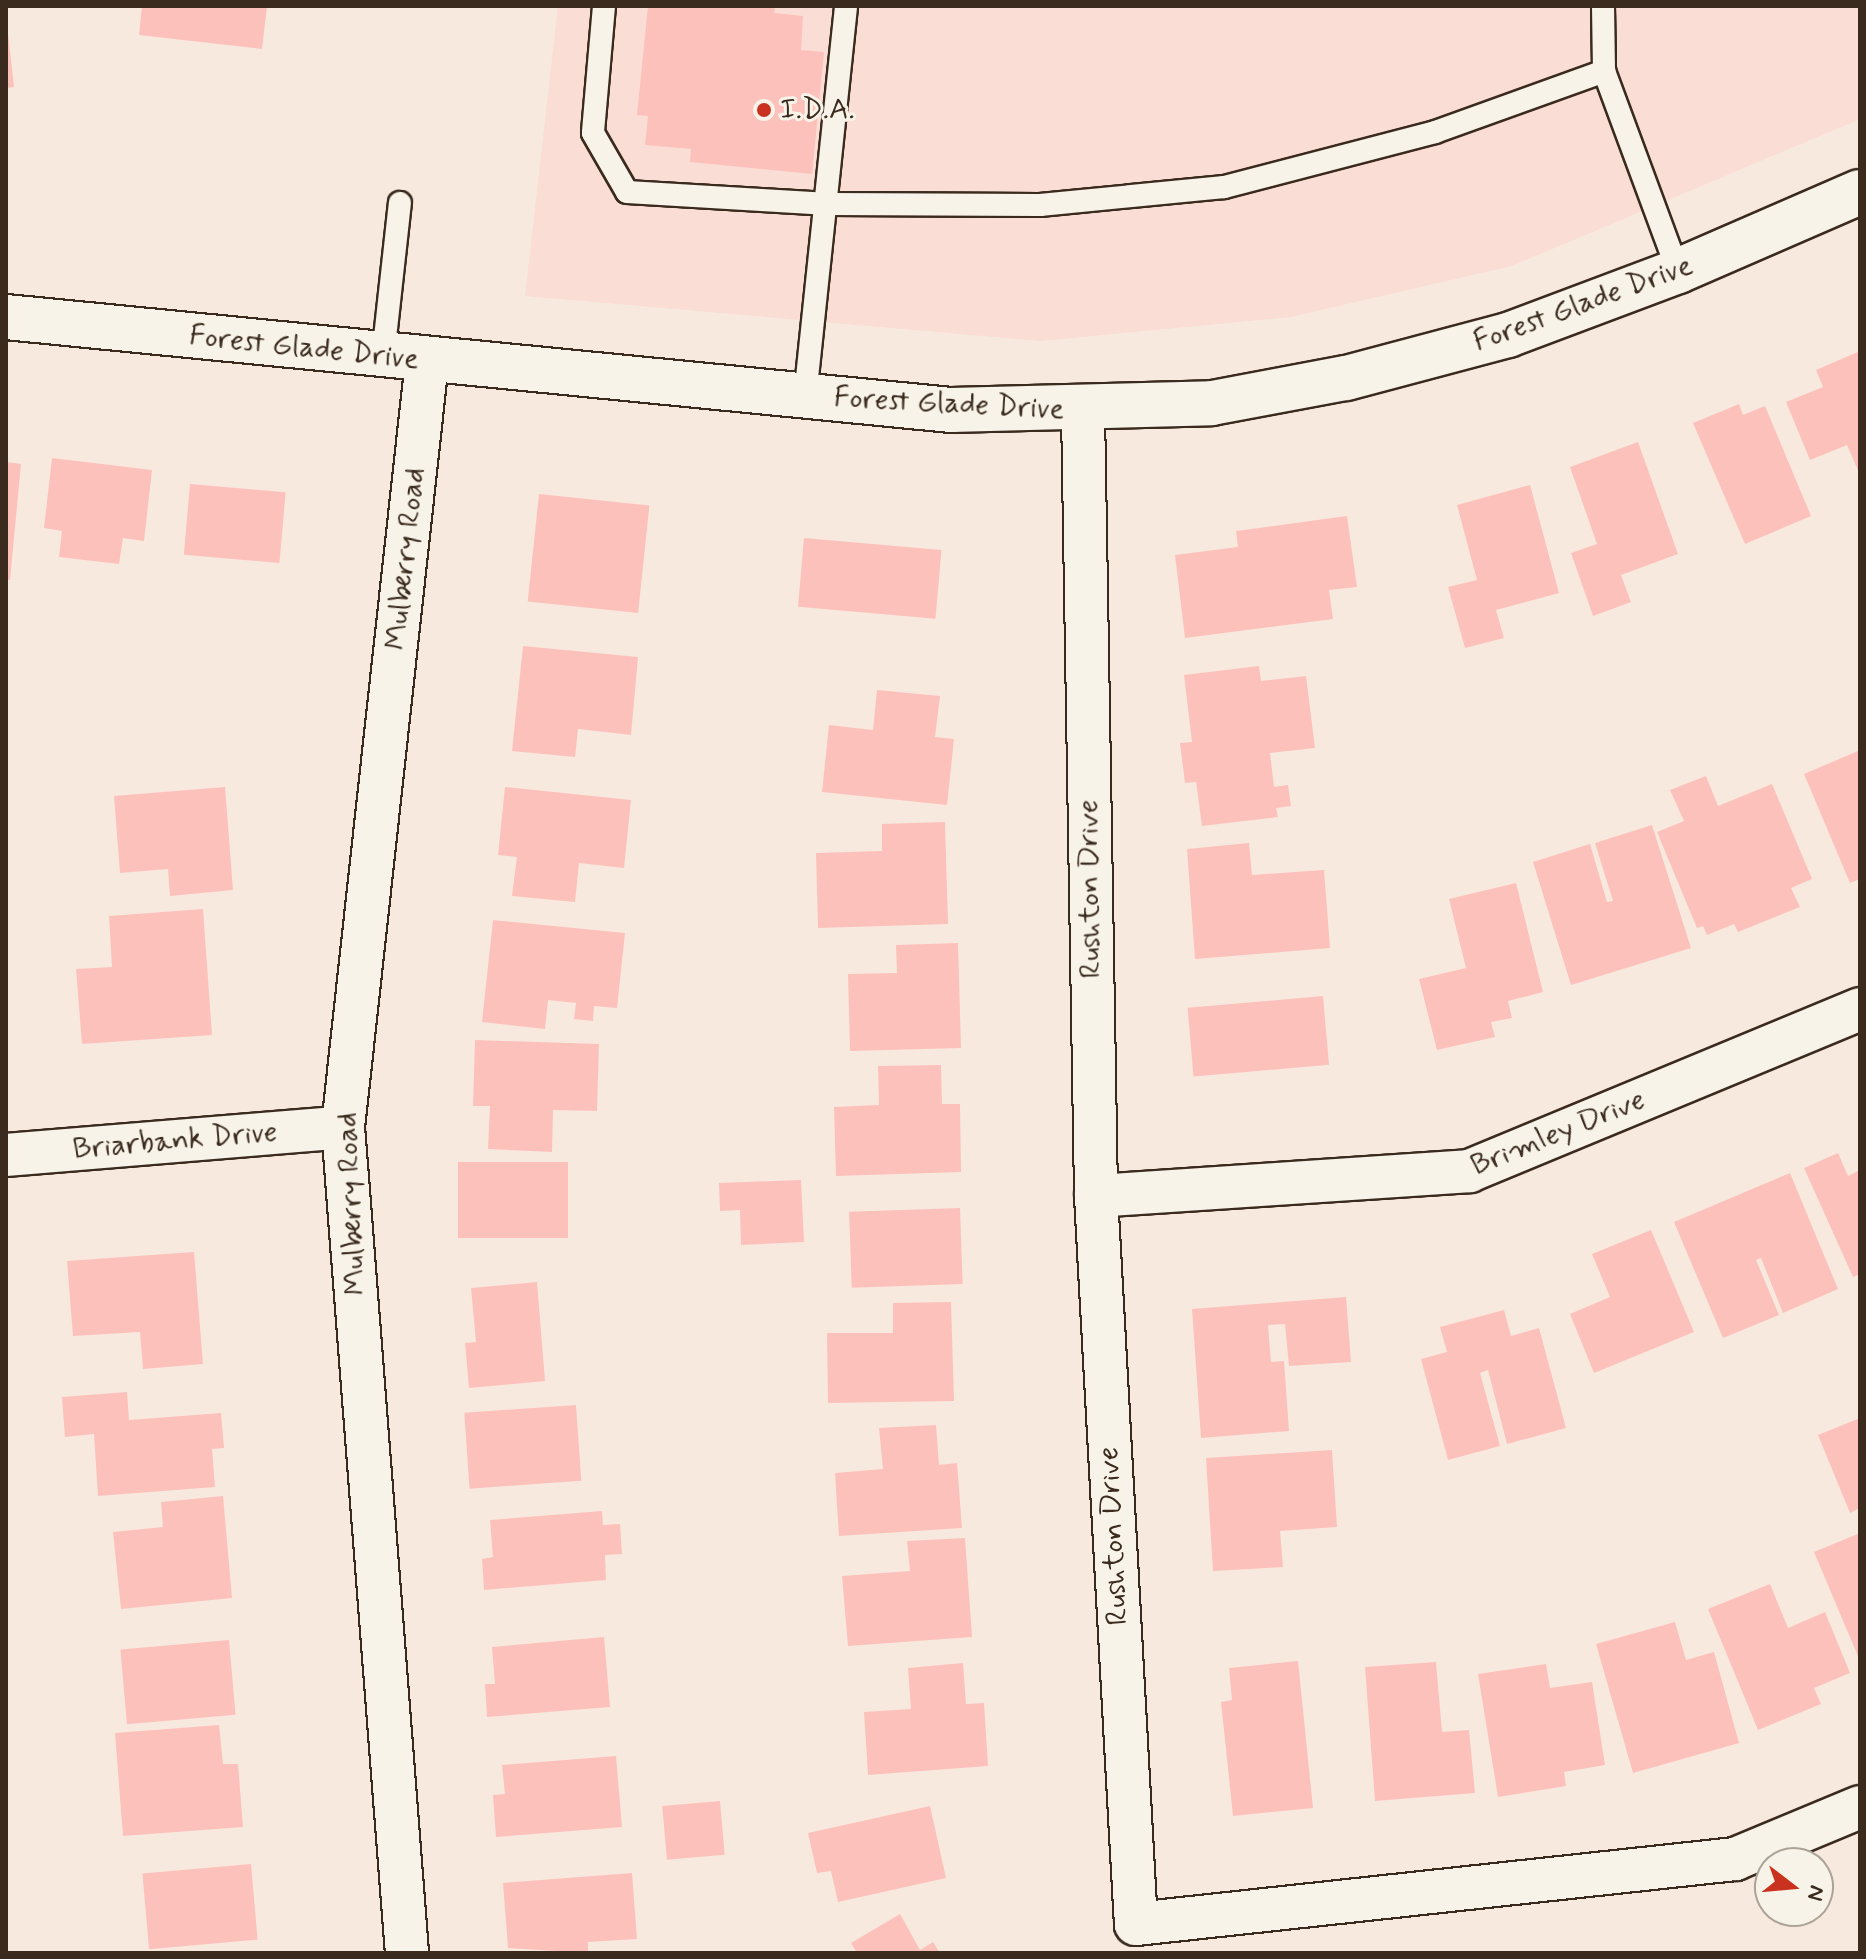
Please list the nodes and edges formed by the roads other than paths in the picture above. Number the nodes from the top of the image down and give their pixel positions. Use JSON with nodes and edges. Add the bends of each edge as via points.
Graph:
{"nodes":[{"id":1,"x":604,"y":6,"type":"edge"},
{"id":2,"x":846,"y":6,"type":"edge"},
{"id":3,"x":1603,"y":6,"type":"edge"},
{"id":4,"x":1604,"y":71,"type":"junction"},
{"id":5,"x":1860,"y":192,"type":"edge"},
{"id":6,"x":400,"y":203,"type":"dead end"},
{"id":7,"x":829,"y":204,"type":"junction"},
{"id":8,"x":1678,"y":271,"type":"junction"},
{"id":9,"x":6,"y":317,"type":"edge"},
{"id":10,"x":383,"y":356,"type":"junction"},
{"id":11,"x":427,"y":361,"type":"junction"},
{"id":12,"x":805,"y":397,"type":"junction"},
{"id":13,"x":1083,"y":410,"type":"junction"},
{"id":14,"x":1860,"y":1009,"type":"edge"},
{"id":15,"x":343,"y":1127,"type":"junction"},
{"id":16,"x":6,"y":1155,"type":"edge"},
{"id":17,"x":1096,"y":1196,"type":"junction"},
{"id":18,"x":1860,"y":1807,"type":"edge"},
{"id":19,"x":407,"y":1953,"type":"edge"}],
"edges":[{"from":1,"to":7,"type":"lane","via":[[593,133],[627,192]]},
{"from":2,"to":7,"type":"lane"},
{"from":3,"to":4,"type":"lane"},
{"from":4,"to":7,"type":"lane","via":[[1435,132],[1224,187],[1040,205]]},
{"from":4,"to":8,"type":"lane"},
{"from":5,"to":8,"type":"street","name":"Forest Glade Drive"},
{"from":6,"to":10,"type":"lane"},
{"from":7,"to":12,"type":"lane"},
{"from":8,"to":13,"type":"street","name":"Forest Glade Drive","via":[[1508,335],[1346,378],[1212,403]]},
{"from":9,"to":10,"type":"street","name":"Forest Glade Drive"},
{"from":10,"to":11,"type":"street","name":"Forest Glade Drive"},
{"from":11,"to":12,"type":"street","name":"Forest Glade Drive"},
{"from":11,"to":15,"type":"street","name":"Mulberry Road"},
{"from":12,"to":13,"type":"street","name":"Forest Glade Drive","via":[[951,410]]},
{"from":13,"to":17,"type":"street","name":"Rushton Drive"},
{"from":14,"to":17,"type":"street","name":"Brimley Drive","via":[[1469,1171]]},
{"from":15,"to":16,"type":"street","name":"Briarbank Drive"},
{"from":15,"to":19,"type":"street","name":"Mulberry Road"},
{"from":17,"to":18,"type":"street","name":"Rushton Drive","via":[[1136,1924],[1735,1859]]}]}
